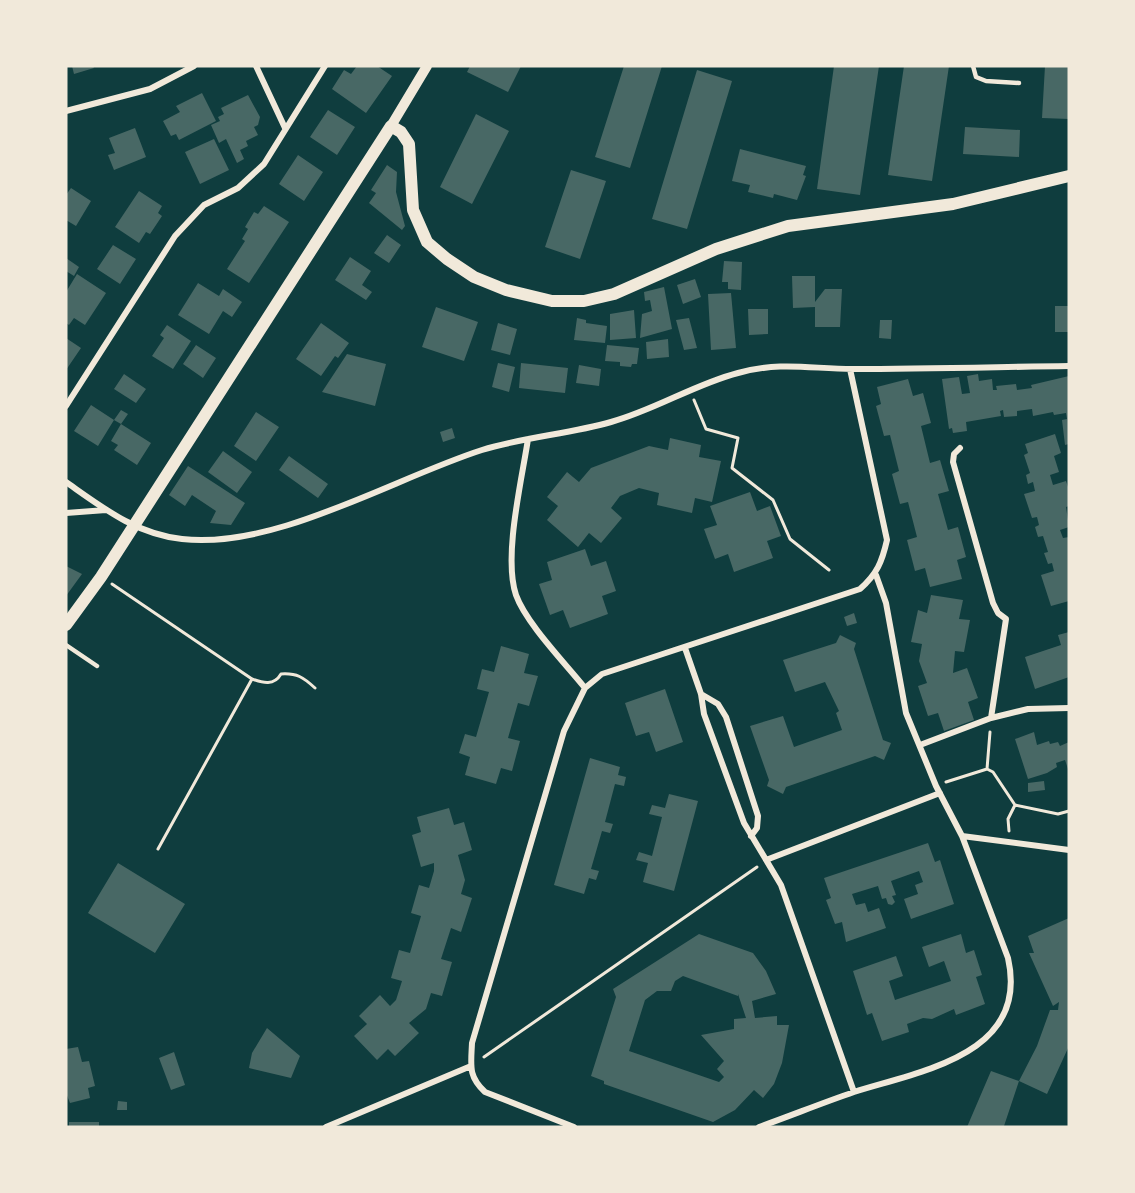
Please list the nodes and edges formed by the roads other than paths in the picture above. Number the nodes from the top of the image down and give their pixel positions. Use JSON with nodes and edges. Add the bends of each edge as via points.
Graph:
{"nodes":[{"id":1,"x":194,"y":66,"type":"edge"},
{"id":2,"x":256,"y":66,"type":"edge"},
{"id":3,"x":325,"y":66,"type":"edge"},
{"id":4,"x":427,"y":66,"type":"edge"},
{"id":5,"x":973,"y":66,"type":"edge"},
{"id":6,"x":1019,"y":83,"type":"dead end"},
{"id":7,"x":66,"y":111,"type":"edge"},
{"id":8,"x":391,"y":126,"type":"junction"},
{"id":9,"x":285,"y":128,"type":"junction"},
{"id":10,"x":1069,"y":166,"type":"edge"},
{"id":11,"x":1069,"y":176,"type":"edge"},
{"id":12,"x":1044,"y":180,"type":"junction"},
{"id":13,"x":1069,"y":366,"type":"edge"},
{"id":14,"x":849,"y":369,"type":"junction"},
{"id":15,"x":66,"y":406,"type":"edge"},
{"id":16,"x":528,"y":439,"type":"junction"},
{"id":17,"x":960,"y":448,"type":"dead end"},
{"id":18,"x":66,"y":482,"type":"edge"},
{"id":19,"x":106,"y":510,"type":"junction"},
{"id":20,"x":66,"y":513,"type":"edge"},
{"id":21,"x":133,"y":526,"type":"junction"},
{"id":22,"x":876,"y":575,"type":"junction"},
{"id":23,"x":66,"y":625,"type":"edge"},
{"id":24,"x":66,"y":645,"type":"edge"},
{"id":25,"x":686,"y":648,"type":"junction"},
{"id":26,"x":97,"y":666,"type":"dead end"},
{"id":27,"x":585,"y":688,"type":"junction"},
{"id":28,"x":701,"y":694,"type":"junction"},
{"id":29,"x":1069,"y":708,"type":"edge"},
{"id":30,"x":991,"y":718,"type":"junction"},
{"id":31,"x":920,"y":745,"type":"junction"},
{"id":32,"x":940,"y":793,"type":"junction"},
{"id":33,"x":751,"y":836,"type":"junction"},
{"id":34,"x":962,"y":836,"type":"junction"},
{"id":35,"x":1069,"y":850,"type":"edge"},
{"id":36,"x":766,"y":860,"type":"junction"},
{"id":37,"x":471,"y":1066,"type":"junction"},
{"id":38,"x":854,"y":1092,"type":"junction"},
{"id":39,"x":326,"y":1127,"type":"edge"},
{"id":40,"x":574,"y":1127,"type":"edge"},
{"id":41,"x":759,"y":1127,"type":"edge"}],
"edges":[{"from":1,"to":7,"type":"street","via":[[150,89]]},
{"from":2,"to":9,"type":"street"},
{"from":3,"to":9,"type":"street"},
{"from":4,"to":8,"type":"street"},
{"from":5,"to":6,"type":"lane","via":[[976,77],[986,81]]},
{"from":8,"to":12,"type":"main road","via":[[409,144],[413,210],[427,242],[474,276],[506,290],[552,301],[584,301],[614,294],[716,249],[789,226],[953,204]]},
{"from":8,"to":21,"type":"main road"},
{"from":9,"to":15,"type":"street","via":[[251,178],[188,219]]},
{"from":10,"to":12,"type":"main road"},
{"from":11,"to":12,"type":"main road"},
{"from":13,"to":14,"type":"street"},
{"from":14,"to":16,"type":"street","via":[[804,364],[737,373],[612,422]]},
{"from":14,"to":22,"type":"street","via":[[887,540]]},
{"from":16,"to":21,"type":"street","via":[[483,450],[316,516],[246,534],[184,540]]},
{"from":16,"to":27,"type":"street","via":[[512,550],[516,594],[524,610]]},
{"from":17,"to":30,"type":"street","via":[[953,462],[993,603],[1006,619]]},
{"from":18,"to":19,"type":"street"},
{"from":19,"to":20,"type":"street"},
{"from":19,"to":21,"type":"street"},
{"from":21,"to":23,"type":"main road"},
{"from":22,"to":25,"type":"street","via":[[860,589]]},
{"from":22,"to":31,"type":"street","via":[[886,603],[906,713]]},
{"from":24,"to":26,"type":"lane"},
{"from":25,"to":27,"type":"street","via":[[602,674]]},
{"from":25,"to":28,"type":"street"},
{"from":27,"to":37,"type":"street","via":[[564,731],[472,1043]]},
{"from":28,"to":33,"type":"street","via":[[704,714]]},
{"from":28,"to":33,"type":"street","via":[[718,704],[726,717],[758,816],[757,828]]},
{"from":29,"to":30,"type":"street","via":[[1028,709]]},
{"from":30,"to":31,"type":"street"},
{"from":31,"to":32,"type":"street"},
{"from":32,"to":34,"type":"street"},
{"from":32,"to":36,"type":"street"},
{"from":33,"to":36,"type":"street"},
{"from":34,"to":35,"type":"street"},
{"from":34,"to":38,"type":"street","via":[[1008,958],[1012,978],[1009,1000],[998,1023],[958,1059]]},
{"from":36,"to":38,"type":"street","via":[[781,885]]},
{"from":37,"to":39,"type":"street"},
{"from":37,"to":40,"type":"street","via":[[474,1082],[485,1092]]},
{"from":38,"to":41,"type":"street"}]}
